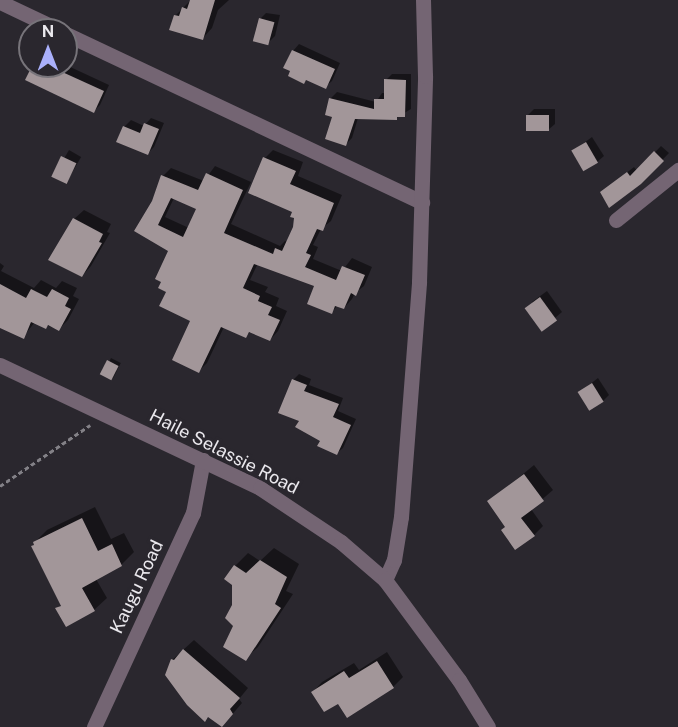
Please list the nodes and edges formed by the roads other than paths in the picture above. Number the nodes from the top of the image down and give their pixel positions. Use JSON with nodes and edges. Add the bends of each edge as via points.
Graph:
{"nodes":[{"id":1,"x":423,"y":0,"type":"edge"},
{"id":2,"x":0,"y":2,"type":"edge"},
{"id":3,"x":33,"y":18,"type":"edge"},
{"id":4,"x":78,"y":40,"type":"edge"},
{"id":5,"x":678,"y":170,"type":"edge"},
{"id":6,"x":422,"y":202,"type":"junction"},
{"id":7,"x":616,"y":220,"type":"dead end"},
{"id":8,"x":0,"y":365,"type":"edge"},
{"id":9,"x":203,"y":460,"type":"junction"},
{"id":10,"x":385,"y":580,"type":"junction"},
{"id":11,"x":94,"y":727,"type":"edge"},
{"id":12,"x":488,"y":727,"type":"edge"}],
"edges":[{"from":1,"to":6,"type":"street"},
{"from":2,"to":3,"type":"street"},
{"from":4,"to":6,"type":"street"},
{"from":5,"to":7,"type":"street"},
{"from":6,"to":10,"type":"street","via":[[401,517],[394,560]]},
{"from":8,"to":9,"type":"street","name":"Haile Selassie Road"},
{"from":9,"to":10,"type":"street","name":"Haile Selassie Road","via":[[302,514]]},
{"from":9,"to":11,"type":"street","name":"Kaugu Road","via":[[192,513]]},
{"from":10,"to":12,"type":"street","name":"Haile Selassie Road","via":[[459,680]]}]}
